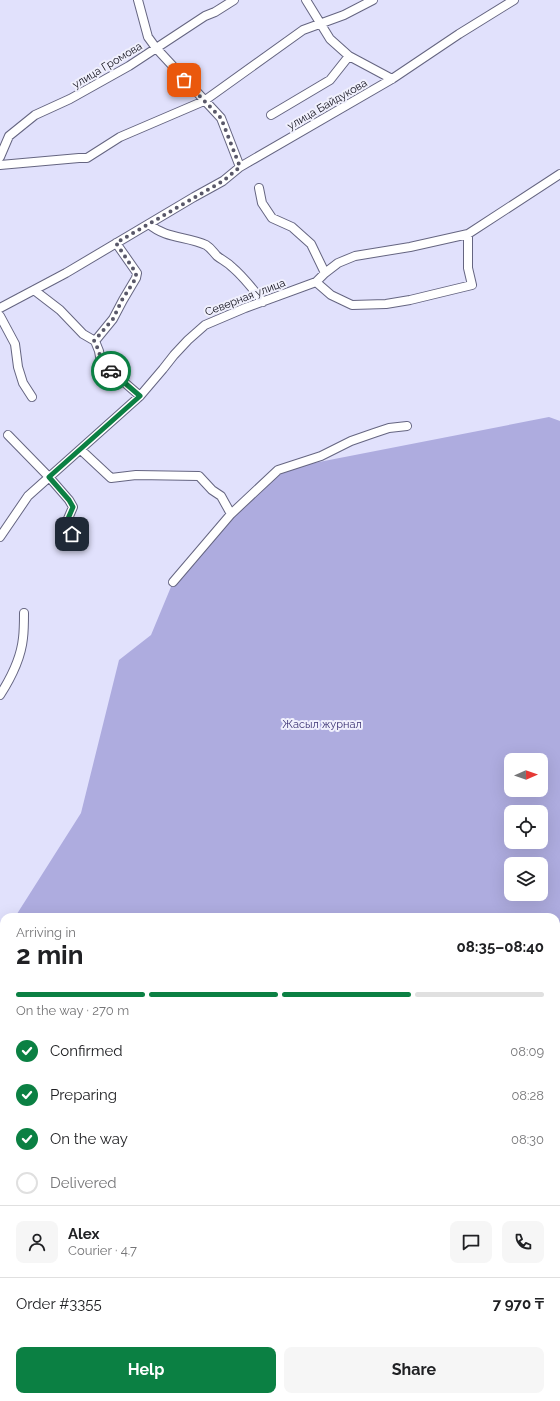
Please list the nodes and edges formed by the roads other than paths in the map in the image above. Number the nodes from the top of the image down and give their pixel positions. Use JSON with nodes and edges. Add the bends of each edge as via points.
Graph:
{"nodes":[{"id":1,"x":138,"y":0,"type":"edge"},
{"id":2,"x":234,"y":0,"type":"edge"},
{"id":3,"x":306,"y":0,"type":"edge"},
{"id":4,"x":373,"y":0,"type":"edge"},
{"id":5,"x":514,"y":0,"type":"edge"},
{"id":6,"x":321,"y":23,"type":"junction"},
{"id":7,"x":156,"y":48,"type":"junction"},
{"id":8,"x":349,"y":56,"type":"junction"},
{"id":9,"x":392,"y":79,"type":"junction"},
{"id":10,"x":204,"y":101,"type":"junction"},
{"id":11,"x":271,"y":115,"type":"dead end"},
{"id":12,"x":0,"y":157,"type":"edge"},
{"id":13,"x":0,"y":165,"type":"edge"},
{"id":14,"x":240,"y":167,"type":"junction"},
{"id":15,"x":560,"y":174,"type":"edge"},
{"id":16,"x":259,"y":188,"type":"dead end"},
{"id":17,"x":149,"y":224,"type":"junction"},
{"id":18,"x":468,"y":234,"type":"junction"},
{"id":19,"x":116,"y":243,"type":"junction"},
{"id":20,"x":324,"y":273,"type":"junction"},
{"id":21,"x":316,"y":282,"type":"junction"},
{"id":22,"x":34,"y":290,"type":"junction"},
{"id":23,"x":263,"y":302,"type":"junction"},
{"id":24,"x":0,"y":308,"type":"edge"},
{"id":25,"x":0,"y":316,"type":"edge"},
{"id":26,"x":94,"y":341,"type":"junction"},
{"id":27,"x":140,"y":396,"type":"junction"},
{"id":28,"x":32,"y":398,"type":"dead end"},
{"id":29,"x":407,"y":426,"type":"dead end"},
{"id":30,"x":8,"y":435,"type":"dead end"},
{"id":31,"x":81,"y":450,"type":"junction"},
{"id":32,"x":49,"y":477,"type":"junction"},
{"id":33,"x":231,"y":514,"type":"junction"},
{"id":34,"x":72,"y":534,"type":"dead end"},
{"id":35,"x":0,"y":537,"type":"edge"},
{"id":36,"x":173,"y":582,"type":"dead end"},
{"id":37,"x":24,"y":613,"type":"dead end"},
{"id":38,"x":0,"y":695,"type":"edge"}],
"edges":[{"from":1,"to":7,"type":"street","via":[[148,37]]},
{"from":2,"to":7,"type":"street","name":"улица Громова"},
{"from":3,"to":6,"type":"street"},
{"from":4,"to":6,"type":"street"},
{"from":5,"to":9,"type":"street","name":"улица Байдукова"},
{"from":6,"to":8,"type":"street","via":[[330,39]]},
{"from":6,"to":10,"type":"street","via":[[303,30]]},
{"from":7,"to":10,"type":"street"},
{"from":7,"to":12,"type":"street","name":"улица Громова","via":[[70,100],[35,116],[9,136]]},
{"from":8,"to":9,"type":"street"},
{"from":8,"to":11,"type":"street","via":[[330,80]]},
{"from":9,"to":14,"type":"street","name":"улица Байдукова"},
{"from":10,"to":13,"type":"street","via":[[120,137],[88,158]]},
{"from":10,"to":14,"type":"street","via":[[221,118]]},
{"from":14,"to":17,"type":"street","name":"улица Байдукова","via":[[223,181]]},
{"from":15,"to":18,"type":"street","name":"Северная улица"},
{"from":16,"to":20,"type":"street","via":[[262,203],[272,218],[292,227],[311,244]]},
{"from":17,"to":19,"type":"street","name":"улица Байдукова"},
{"from":17,"to":23,"type":"street","via":[[156,231],[208,246],[232,266]]},
{"from":18,"to":20,"type":"street","name":"Северная улица","via":[[355,256],[338,263]]},
{"from":18,"to":21,"type":"street","via":[[468,268],[472,284],[410,300],[352,305],[331,295]]},
{"from":19,"to":22,"type":"street","name":"улица Байдукова"},
{"from":19,"to":26,"type":"street","via":[[136,273],[136,278],[113,319]]},
{"from":20,"to":21,"type":"street","name":"Северная улица"},
{"from":21,"to":23,"type":"street","name":"Северная улица"},
{"from":22,"to":24,"type":"street","name":"улица Байдукова"},
{"from":22,"to":26,"type":"street"},
{"from":23,"to":27,"type":"street","name":"Северная улица","via":[[205,325],[174,355]]},
{"from":25,"to":28,"type":"street","via":[[15,344],[23,383]]},
{"from":26,"to":27,"type":"street","via":[[101,362]]},
{"from":27,"to":31,"type":"street","name":"Северная улица"},
{"from":29,"to":33,"type":"street","via":[[374,433],[321,456],[278,470]]},
{"from":30,"to":32,"type":"street"},
{"from":31,"to":32,"type":"street","name":"Северная улица"},
{"from":31,"to":33,"type":"street","via":[[111,478],[136,475],[199,476],[221,496]]},
{"from":32,"to":34,"type":"street","via":[[73,507],[67,521]]},
{"from":32,"to":35,"type":"street","name":"Северная улица","via":[[28,496]]},
{"from":33,"to":36,"type":"street"},
{"from":37,"to":38,"type":"street","via":[[23,639],[17,663]]}]}
